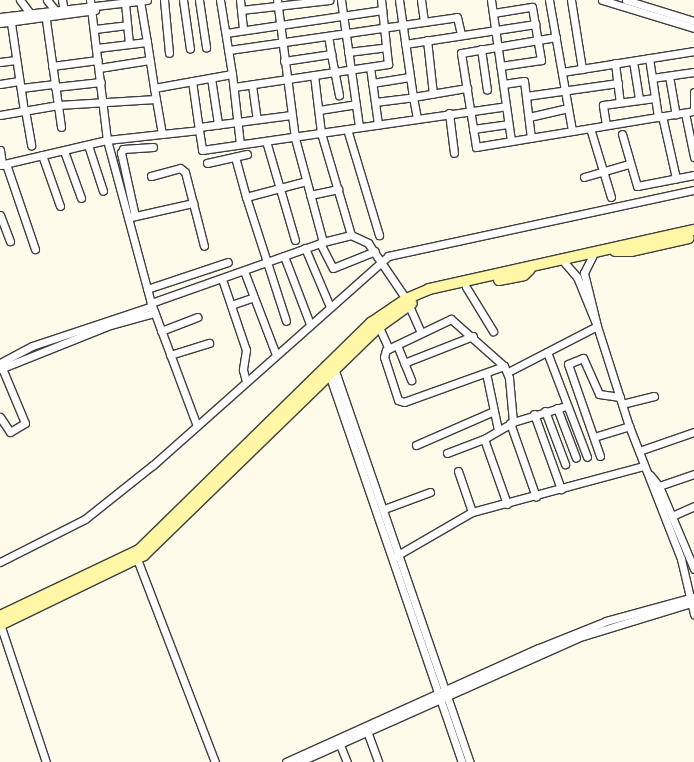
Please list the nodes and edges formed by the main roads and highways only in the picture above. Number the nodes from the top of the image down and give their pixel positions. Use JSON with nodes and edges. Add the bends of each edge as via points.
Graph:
{"nodes":[{"id":1,"x":694,"y":230,"type":"edge"},
{"id":2,"x":694,"y":237,"type":"edge"},
{"id":3,"x":607,"y":251,"type":"junction"},
{"id":4,"x":530,"y":269,"type":"junction"},
{"id":5,"x":408,"y":301,"type":"junction"},
{"id":6,"x":0,"y":616,"type":"edge"},
{"id":7,"x":0,"y":625,"type":"edge"}],
"edges":[{"from":1,"to":3,"type":"main road"},
{"from":2,"to":3,"type":"main road","via":[[632,251]]},
{"from":3,"to":4,"type":"main road"},
{"from":4,"to":5,"type":"main road","via":[[429,289]]},
{"from":4,"to":5,"type":"main road","via":[[524,275]]},
{"from":5,"to":6,"type":"main road","via":[[372,323],[139,550]]},
{"from":5,"to":7,"type":"main road","via":[[137,559]]}]}
